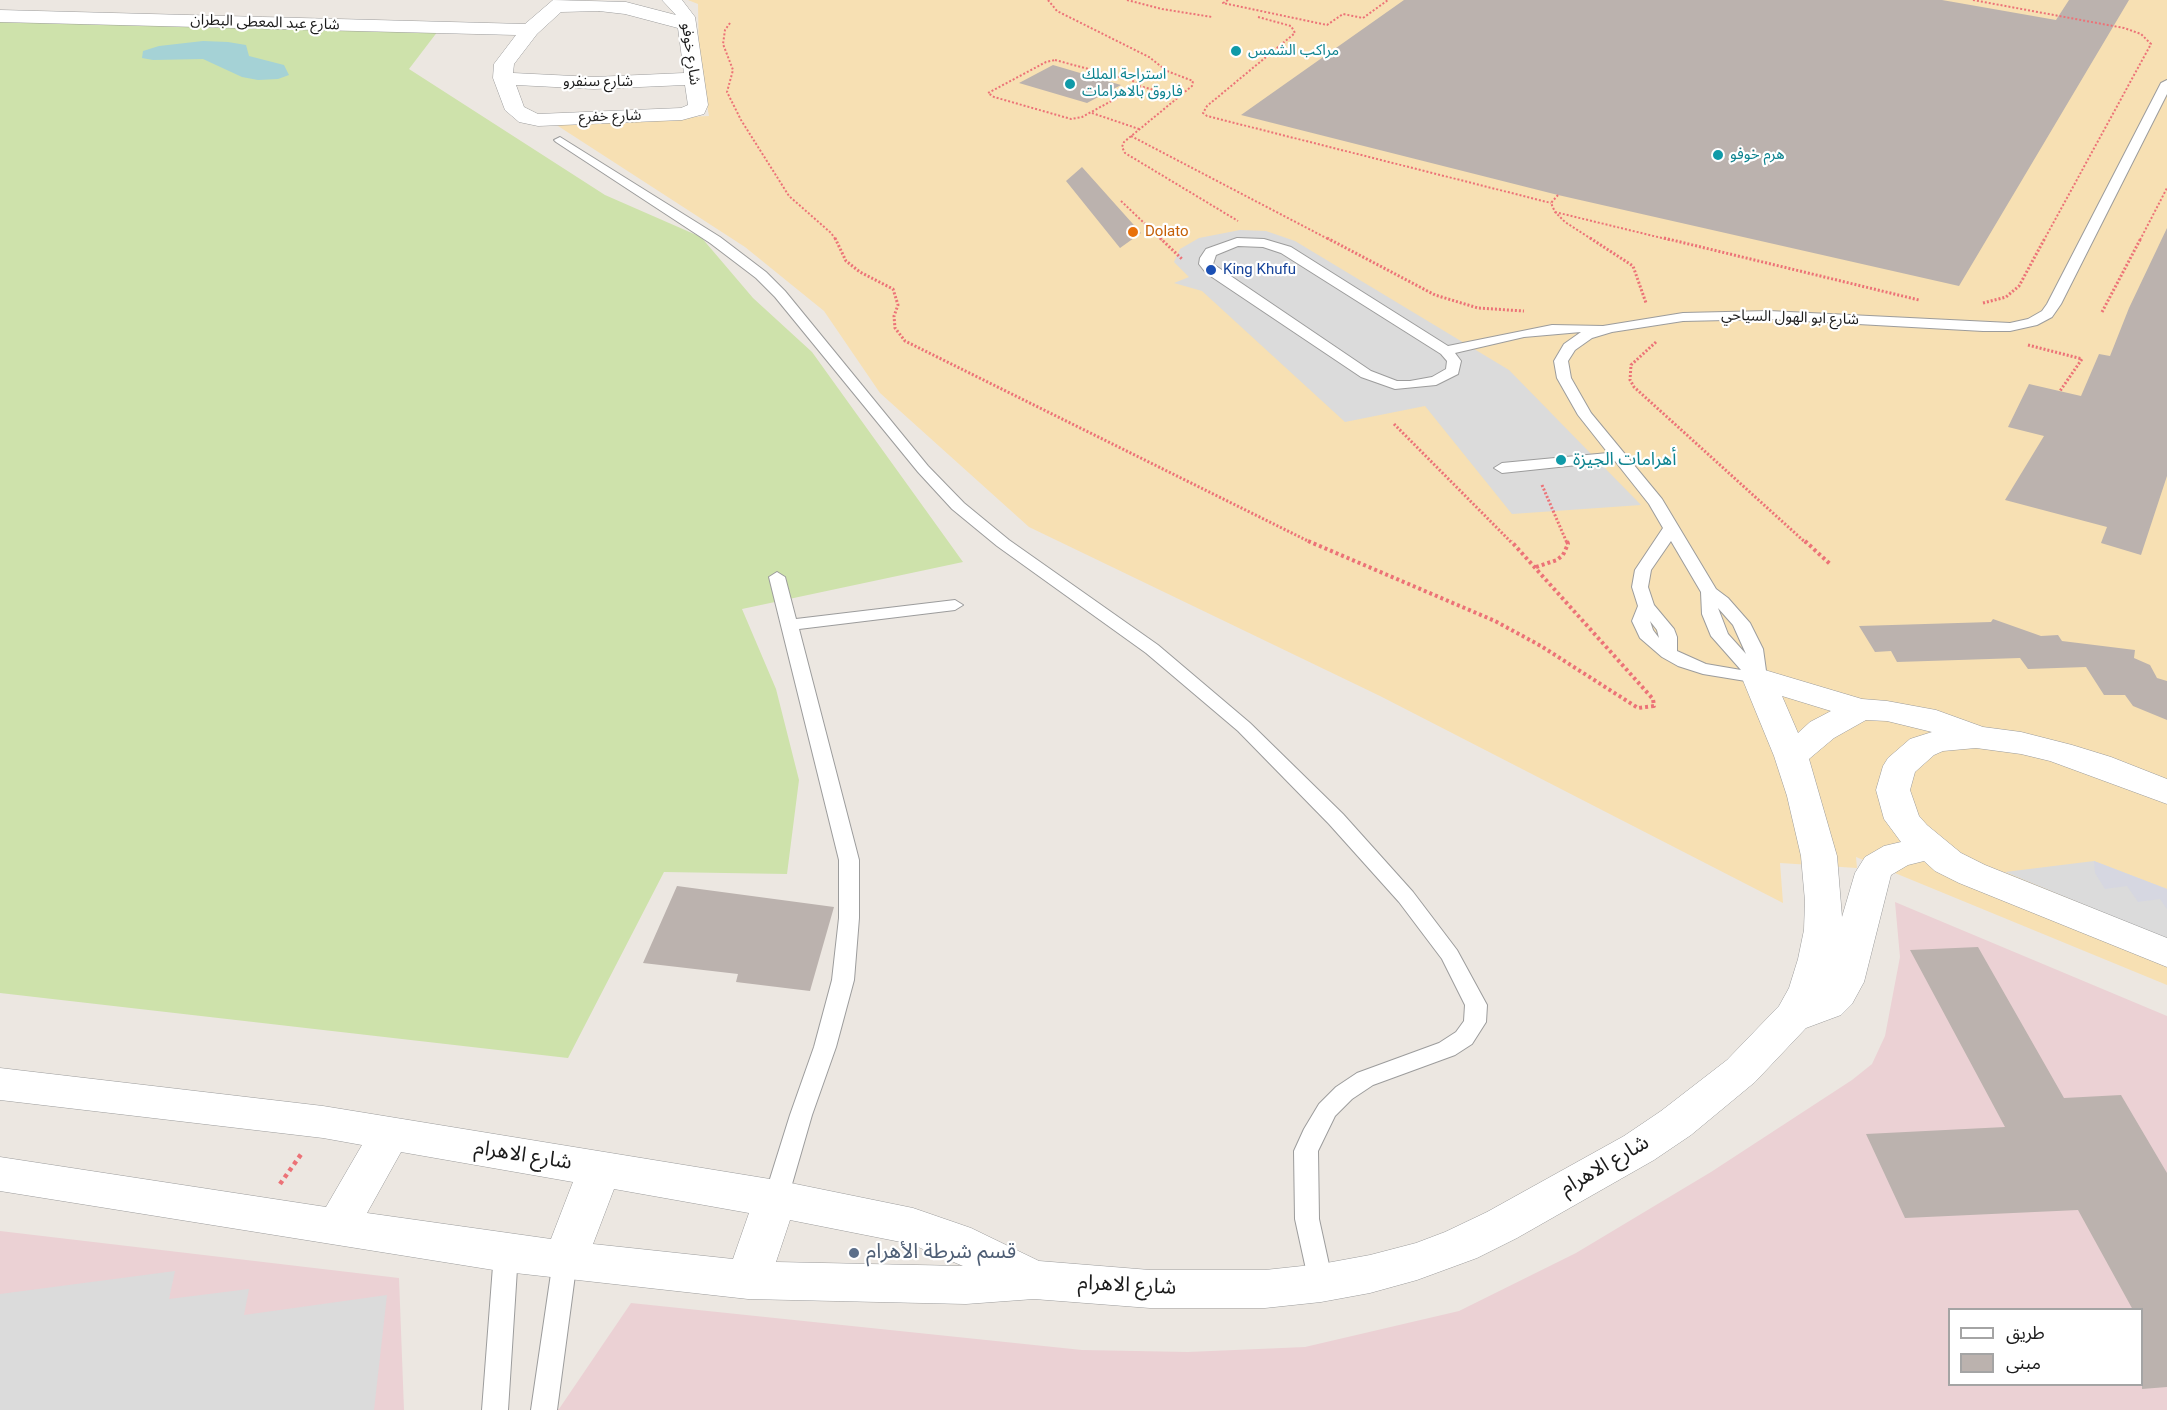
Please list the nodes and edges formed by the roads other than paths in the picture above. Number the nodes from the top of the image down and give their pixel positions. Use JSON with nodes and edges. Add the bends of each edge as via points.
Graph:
{"nodes":[{"id":1,"x":75,"y":0,"type":"edge"},
{"id":2,"x":120,"y":0,"type":"edge"},
{"id":3,"x":212,"y":0,"type":"edge"},
{"id":4,"x":671,"y":0,"type":"edge"},
{"id":5,"x":560,"y":3,"type":"edge"},
{"id":6,"x":0,"y":16,"type":"edge"},
{"id":7,"x":54,"y":18,"type":"junction"},
{"id":8,"x":99,"y":19,"type":"junction"},
{"id":9,"x":196,"y":21,"type":"junction"},
{"id":10,"x":686,"y":24,"type":"junction"},
{"id":11,"x":530,"y":30,"type":"junction"},
{"id":12,"x":503,"y":78,"type":"junction"},
{"id":13,"x":692,"y":79,"type":"junction"},
{"id":14,"x":2167,"y":83,"type":"edge"},
{"id":15,"x":693,"y":112,"type":"joint"},
{"id":16,"x":560,"y":140,"type":"dead end"},
{"id":17,"x":1610,"y":328,"type":"junction"},
{"id":18,"x":1446,"y":351,"type":"junction"},
{"id":19,"x":1619,"y":456,"type":"junction"},
{"id":20,"x":1502,"y":468,"type":"dead end"},
{"id":21,"x":1672,"y":527,"type":"junction"},
{"id":22,"x":777,"y":577,"type":"dead end"},
{"id":23,"x":1709,"y":592,"type":"junction"},
{"id":24,"x":955,"y":605,"type":"dead end"},
{"id":25,"x":789,"y":624,"type":"junction"},
{"id":26,"x":1758,"y":678,"type":"junction"},
{"id":27,"x":1860,"y":709,"type":"junction"},
{"id":28,"x":1976,"y":737,"type":"junction"},
{"id":29,"x":1791,"y":756,"type":"junction"},
{"id":30,"x":2167,"y":792,"type":"edge"},
{"id":31,"x":1928,"y":848,"type":"junction"},
{"id":32,"x":2167,"y":953,"type":"edge"},
{"id":33,"x":1794,"y":1016,"type":"junction"},
{"id":34,"x":0,"y":1084,"type":"edge"},
{"id":35,"x":390,"y":1134,"type":"junction"},
{"id":36,"x":600,"y":1169,"type":"junction"},
{"id":37,"x":0,"y":1174,"type":"edge"},
{"id":38,"x":776,"y":1198,"type":"junction"},
{"id":39,"x":337,"y":1227,"type":"junction"},
{"id":40,"x":506,"y":1253,"type":"junction"},
{"id":41,"x":565,"y":1260,"type":"junction"},
{"id":42,"x":748,"y":1280,"type":"junction"},
{"id":43,"x":1034,"y":1280,"type":"junction"},
{"id":44,"x":1321,"y":1283,"type":"junction"},
{"id":45,"x":495,"y":1410,"type":"edge"},
{"id":46,"x":544,"y":1410,"type":"edge"}],
"edges":[{"from":1,"to":7,"type":"street"},
{"from":2,"to":8,"type":"street"},
{"from":3,"to":9,"type":"street"},
{"from":4,"to":10,"type":"street","name":"شارع خوفو","via":[[684,13]]},
{"from":5,"to":10,"type":"street","via":[[626,8]]},
{"from":5,"to":11,"type":"street"},
{"from":6,"to":7,"type":"street","name":"شارع عبد المعطى البطران"},
{"from":7,"to":8,"type":"street","name":"شارع عبد المعطى البطران"},
{"from":8,"to":9,"type":"street","name":"شارع عبد المعطى البطران"},
{"from":9,"to":11,"type":"street","name":"شارع عبد المعطى البطران"},
{"from":10,"to":13,"type":"street","name":"شارع خوفو"},
{"from":11,"to":12,"type":"street","via":[[506,59]]},
{"from":12,"to":13,"type":"street","name":"شارع سنفرو","via":[[594,83]]},
{"from":12,"to":15,"type":"street","name":"شارع خفرع","via":[[515,110],[526,118]]},
{"from":13,"to":15,"type":"street","name":"شارع خوفو","via":[[698,105]]},
{"from":14,"to":17,"type":"lane","name":"شارع ابو الهول السياحي","via":[[2054,304],[2047,314],[2032,322],[1983,327],[1769,315],[1652,320]]},
{"from":16,"to":44,"type":"lane","via":[[715,240],[761,275],[958,506],[1003,543],[1152,649],[1244,728],[1336,819],[1406,897],[1450,955],[1476,1005],[1475,1022],[1464,1038],[1448,1049],[1365,1079],[1344,1093],[1328,1110],[1306,1151],[1307,1219]]},
{"from":17,"to":18,"type":"lane","via":[[1524,333]]},
{"from":17,"to":19,"type":"lane","name":"شارع ابو الهول السياحي","via":[[1569,346],[1561,361],[1564,378],[1579,406]]},
{"from":18,"to":18,"type":"lane","via":[[1276,246],[1251,242],[1220,247],[1206,258],[1211,270],[1375,378],[1395,385],[1436,381],[1446,377],[1455,366]]},
{"from":19,"to":20,"type":"lane"},
{"from":19,"to":21,"type":"lane","name":"شارع ابو الهول السياحي"},
{"from":21,"to":23,"type":"lane","name":"شارع ابو الهول السياحي"},
{"from":21,"to":26,"type":"lane","via":[[1640,579],[1646,606],[1641,621],[1644,630],[1683,663]]},
{"from":22,"to":25,"type":"lane"},
{"from":23,"to":26,"type":"lane","name":"شارع ابو الهول السياحي","via":[[1710,614],[1720,636]]},
{"from":23,"to":26,"type":"lane","name":"شارع ابو الهول السياحي","via":[[1741,623],[1754,649]]},
{"from":24,"to":25,"type":"lane"},
{"from":25,"to":38,"type":"lane","via":[[849,860],[849,918],[843,980]]},
{"from":26,"to":27,"type":"street"},
{"from":26,"to":29,"type":"street","name":"شارع الاهرام"},
{"from":27,"to":28,"type":"street","via":[[1916,716]]},
{"from":27,"to":29,"type":"street","via":[[1822,730]]},
{"from":28,"to":30,"type":"street","via":[[2060,753]]},
{"from":28,"to":31,"type":"street","via":[[1922,747],[1900,766],[1894,777],[1893,790],[1902,819]]},
{"from":29,"to":33,"type":"street","name":"شارع الاهرام","via":[[1819,856],[1824,901],[1817,959]]},
{"from":31,"to":32,"type":"street","via":[[1972,874]]},
{"from":31,"to":33,"type":"street","via":[[1897,855],[1878,866],[1839,994],[1827,1005]]},
{"from":33,"to":44,"type":"street","name":"شارع الاهرام","via":[[1741,1071],[1639,1148],[1461,1245],[1380,1271]]},
{"from":34,"to":35,"type":"street","name":"شارع الاهرام","via":[[323,1122]]},
{"from":35,"to":36,"type":"street","name":"شارع الاهرام"},
{"from":35,"to":39,"type":"street"},
{"from":36,"to":38,"type":"street","name":"شارع الاهرام"},
{"from":36,"to":41,"type":"street"},
{"from":37,"to":39,"type":"street","name":"شارع الاهرام"},
{"from":38,"to":42,"type":"street"},
{"from":38,"to":43,"type":"street","name":"شارع الاهرام","via":[[913,1226],[955,1241]]},
{"from":39,"to":40,"type":"street","name":"شارع الاهرام"},
{"from":40,"to":41,"type":"street","name":"شارع الاهرام"},
{"from":40,"to":45,"type":"lane"},
{"from":41,"to":42,"type":"street","name":"شارع الاهرام"},
{"from":41,"to":46,"type":"lane"},
{"from":42,"to":43,"type":"street","name":"شارع الاهرام","via":[[899,1285]]},
{"from":43,"to":44,"type":"street","name":"شارع الاهرام","via":[[1206,1290]]}]}
